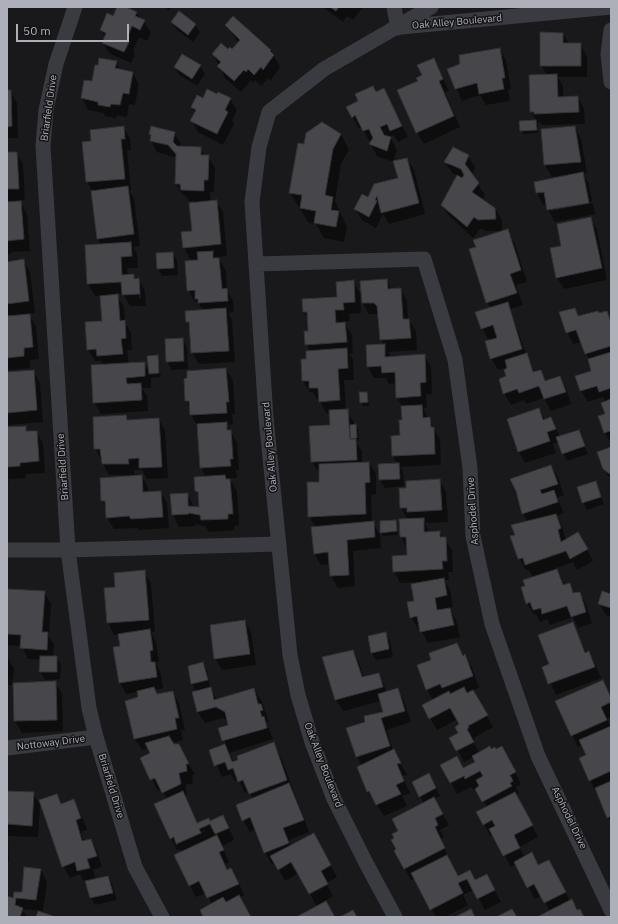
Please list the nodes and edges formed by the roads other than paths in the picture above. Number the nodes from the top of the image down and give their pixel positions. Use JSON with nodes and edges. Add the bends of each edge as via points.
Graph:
{"nodes":[{"id":1,"x":75,"y":7,"type":"edge"},
{"id":2,"x":394,"y":7,"type":"edge"},
{"id":3,"x":431,"y":7,"type":"edge"},
{"id":4,"x":611,"y":7,"type":"edge"},
{"id":5,"x":522,"y":11,"type":"edge"},
{"id":6,"x":398,"y":28,"type":"junction"},
{"id":7,"x":611,"y":30,"type":"edge"},
{"id":8,"x":611,"y":82,"type":"edge"},
{"id":9,"x":257,"y":264,"type":"junction"},
{"id":10,"x":279,"y":544,"type":"junction"},
{"id":11,"x":7,"y":550,"type":"edge"},
{"id":12,"x":68,"y":550,"type":"junction"},
{"id":13,"x":96,"y":737,"type":"junction"},
{"id":14,"x":7,"y":748,"type":"edge"},
{"id":15,"x":611,"y":910,"type":"edge"},
{"id":16,"x":162,"y":917,"type":"edge"},
{"id":17,"x":395,"y":917,"type":"edge"}],
"edges":[{"from":1,"to":12,"type":"street","name":"Briarfield Drive","via":[[56,64],[46,110],[44,146]]},
{"from":2,"to":6,"type":"street"},
{"from":3,"to":6,"type":"street","name":"Oak Alley Boulevard"},
{"from":4,"to":5,"type":"street","name":"Oak Alley Boulevard"},
{"from":5,"to":6,"type":"street","name":"Oak Alley Boulevard"},
{"from":6,"to":9,"type":"street","name":"Oak Alley Boulevard","via":[[324,69],[269,112],[259,148],[252,202]]},
{"from":7,"to":8,"type":"street","via":[[608,54]]},
{"from":9,"to":10,"type":"street","name":"Oak Alley Boulevard","via":[[266,418]]},
{"from":9,"to":15,"type":"street","name":"Asphodel Drive","via":[[424,259],[455,360],[470,468],[473,536],[492,624],[538,756]]},
{"from":10,"to":12,"type":"street"},
{"from":10,"to":17,"type":"street","name":"Oak Alley Boulevard","via":[[290,655],[298,695],[312,742],[334,799]]},
{"from":11,"to":12,"type":"street"},
{"from":12,"to":13,"type":"street","name":"Briarfield Drive","via":[[89,708]]},
{"from":13,"to":14,"type":"street","name":"Nottoway Drive"},
{"from":13,"to":16,"type":"street","name":"Briarfield Drive","via":[[135,867]]}]}
